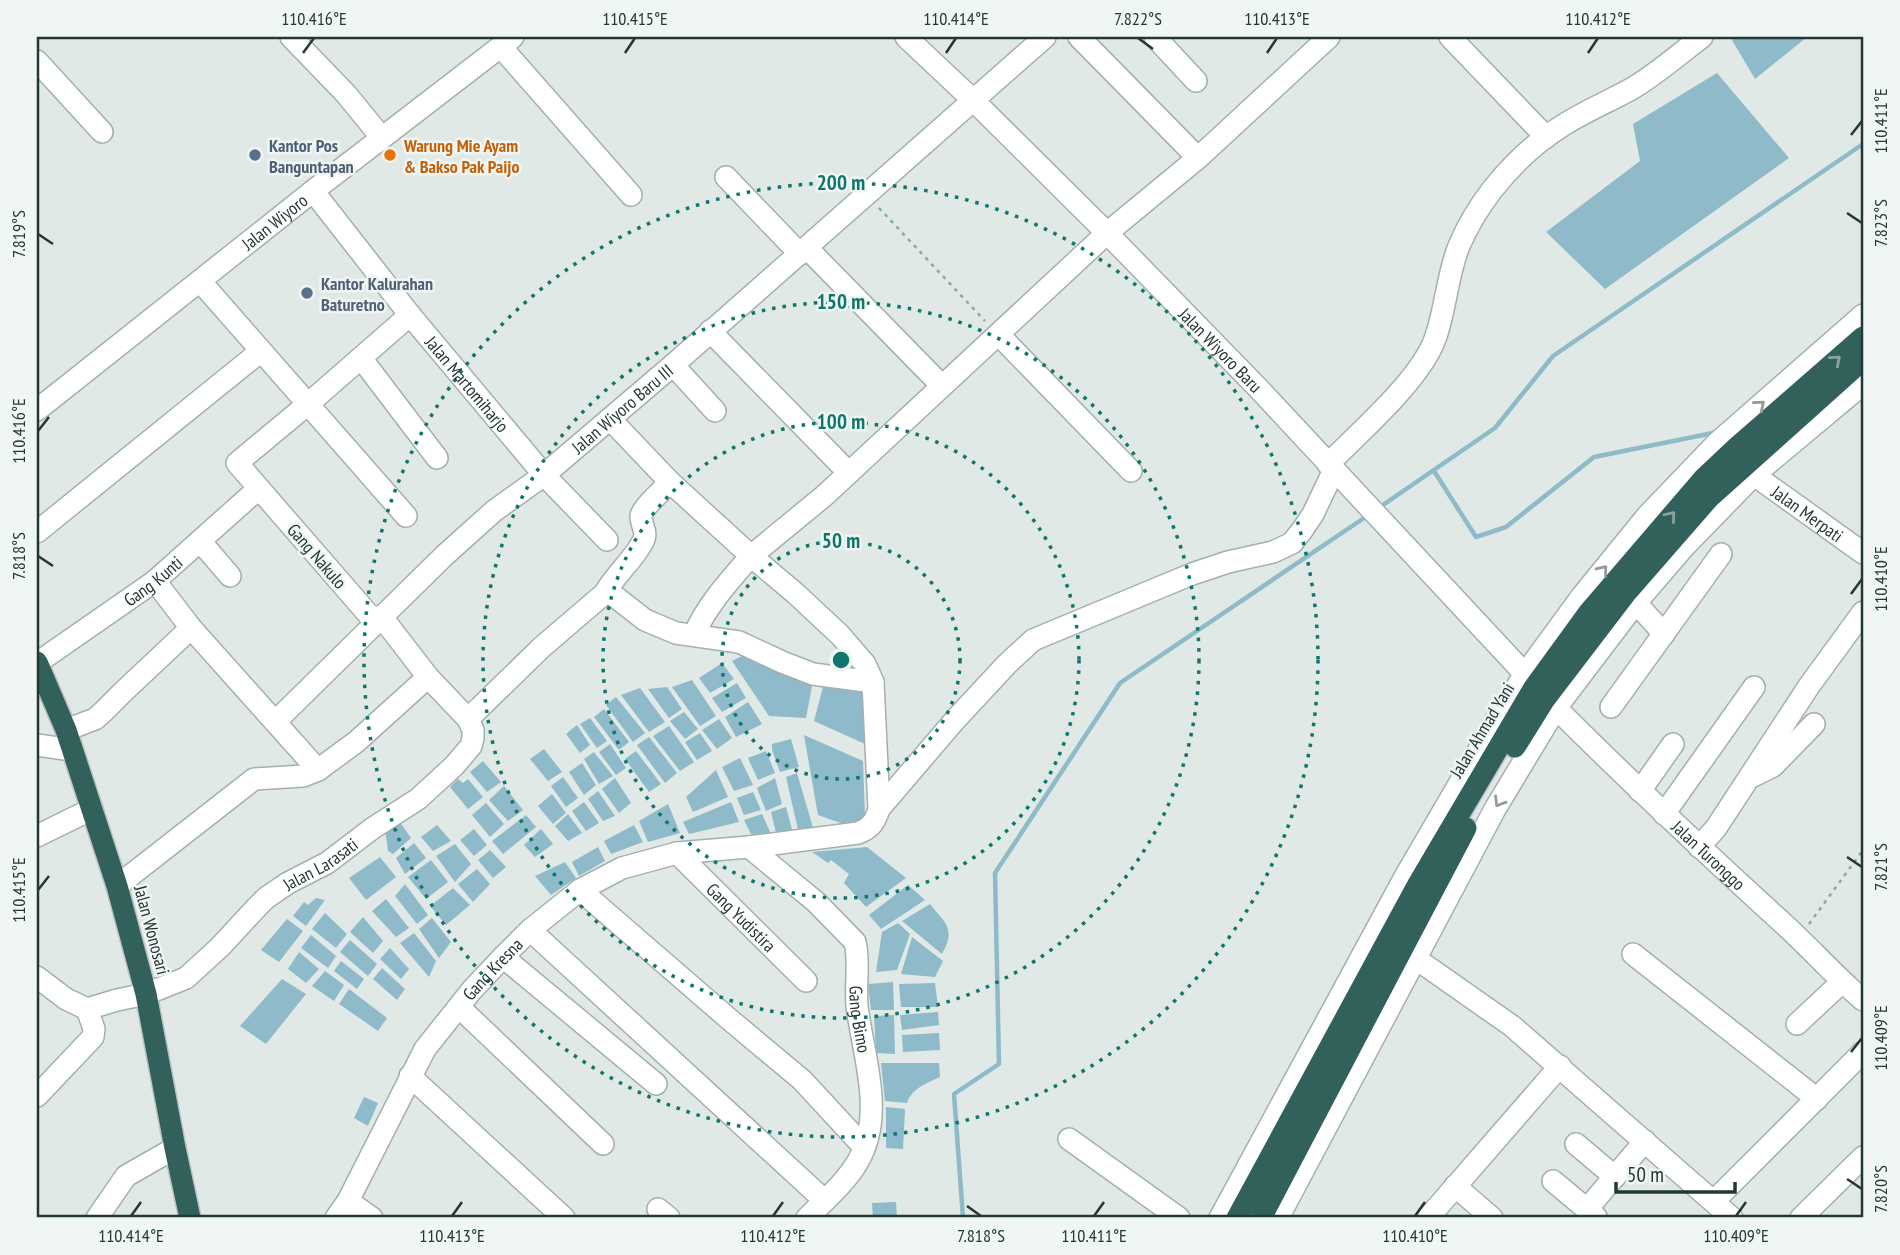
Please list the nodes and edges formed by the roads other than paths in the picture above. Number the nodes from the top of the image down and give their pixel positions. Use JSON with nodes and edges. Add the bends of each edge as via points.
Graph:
{"nodes":[{"id":1,"x":291,"y":37,"type":"edge"},
{"id":2,"x":906,"y":37,"type":"edge"},
{"id":3,"x":1045,"y":37,"type":"edge"},
{"id":4,"x":1079,"y":37,"type":"edge"},
{"id":5,"x":1155,"y":37,"type":"edge"},
{"id":6,"x":1329,"y":37,"type":"edge"},
{"id":7,"x":1702,"y":37,"type":"edge"},
{"id":8,"x":1454,"y":38,"type":"edge"},
{"id":9,"x":507,"y":42,"type":"edge"},
{"id":10,"x":37,"y":61,"type":"edge"},
{"id":11,"x":1196,"y":81,"type":"dead end"},
{"id":12,"x":974,"y":101,"type":"junction"},
{"id":13,"x":102,"y":132,"type":"dead end"},
{"id":14,"x":1546,"y":137,"type":"junction"},
{"id":15,"x":382,"y":138,"type":"junction"},
{"id":16,"x":1198,"y":158,"type":"junction"},
{"id":17,"x":726,"y":177,"type":"dead end"},
{"id":18,"x":313,"y":191,"type":"junction"},
{"id":19,"x":631,"y":195,"type":"dead end"},
{"id":20,"x":1107,"y":233,"type":"junction"},
{"id":21,"x":803,"y":251,"type":"junction"},
{"id":22,"x":200,"y":281,"type":"junction"},
{"id":23,"x":1863,"y":315,"type":"edge"},
{"id":24,"x":410,"y":316,"type":"junction"},
{"id":25,"x":710,"y":331,"type":"junction"},
{"id":26,"x":999,"y":335,"type":"junction"},
{"id":27,"x":1863,"y":337,"type":"edge"},
{"id":28,"x":261,"y":351,"type":"junction"},
{"id":29,"x":360,"y":358,"type":"junction"},
{"id":30,"x":1863,"y":360,"type":"edge"},
{"id":31,"x":673,"y":365,"type":"junction"},
{"id":32,"x":1863,"y":384,"type":"edge"},
{"id":33,"x":942,"y":386,"type":"junction"},
{"id":34,"x":308,"y":404,"type":"junction"},
{"id":35,"x":37,"y":410,"type":"edge"},
{"id":36,"x":715,"y":411,"type":"dead end"},
{"id":37,"x":610,"y":419,"type":"junction"},
{"id":38,"x":437,"y":458,"type":"dead end"},
{"id":39,"x":1331,"y":467,"type":"junction"},
{"id":40,"x":1131,"y":471,"type":"dead end"},
{"id":41,"x":849,"y":473,"type":"junction"},
{"id":42,"x":544,"y":475,"type":"junction"},
{"id":43,"x":1755,"y":475,"type":"junction"},
{"id":44,"x":670,"y":482,"type":"junction"},
{"id":45,"x":259,"y":490,"type":"junction"},
{"id":46,"x":406,"y":516,"type":"dead end"},
{"id":47,"x":37,"y":532,"type":"edge"},
{"id":48,"x":607,"y":540,"type":"dead end"},
{"id":49,"x":200,"y":541,"type":"junction"},
{"id":50,"x":1863,"y":553,"type":"edge"},
{"id":51,"x":1721,"y":554,"type":"dead end"},
{"id":52,"x":751,"y":556,"type":"junction"},
{"id":53,"x":230,"y":576,"type":"dead end"},
{"id":54,"x":155,"y":581,"type":"junction"},
{"id":55,"x":605,"y":593,"type":"junction"},
{"id":56,"x":1631,"y":598,"type":"junction"},
{"id":57,"x":1863,"y":612,"type":"edge"},
{"id":58,"x":378,"y":619,"type":"junction"},
{"id":59,"x":191,"y":628,"type":"junction"},
{"id":60,"x":1664,"y":634,"type":"junction"},
{"id":61,"x":694,"y":635,"type":"junction"},
{"id":62,"x":37,"y":663,"type":"edge"},
{"id":63,"x":1525,"y":674,"type":"junction"},
{"id":64,"x":428,"y":677,"type":"junction"},
{"id":65,"x":873,"y":682,"type":"junction"},
{"id":66,"x":1754,"y":687,"type":"dead end"},
{"id":67,"x":1611,"y":707,"type":"dead end"},
{"id":68,"x":1556,"y":708,"type":"junction"},
{"id":69,"x":468,"y":719,"type":"junction"},
{"id":70,"x":276,"y":721,"type":"junction"},
{"id":71,"x":1814,"y":724,"type":"dead end"},
{"id":72,"x":69,"y":740,"type":"junction"},
{"id":73,"x":37,"y":744,"type":"edge"},
{"id":74,"x":1673,"y":744,"type":"dead end"},
{"id":75,"x":318,"y":770,"type":"junction"},
{"id":76,"x":1749,"y":778,"type":"junction"},
{"id":77,"x":1640,"y":791,"type":"junction"},
{"id":78,"x":92,"y":810,"type":"junction"},
{"id":79,"x":1664,"y":814,"type":"junction"},
{"id":80,"x":1449,"y":816,"type":"junction"},
{"id":81,"x":874,"y":820,"type":"junction"},
{"id":82,"x":37,"y":836,"type":"edge"},
{"id":83,"x":749,"y":847,"type":"junction"},
{"id":84,"x":1699,"y":847,"type":"junction"},
{"id":85,"x":677,"y":853,"type":"junction"},
{"id":86,"x":117,"y":886,"type":"junction"},
{"id":87,"x":580,"y":890,"type":"junction"},
{"id":88,"x":530,"y":930,"type":"junction"},
{"id":89,"x":1633,"y":954,"type":"dead end"},
{"id":90,"x":503,"y":957,"type":"junction"},
{"id":91,"x":1415,"y":958,"type":"junction"},
{"id":92,"x":37,"y":977,"type":"edge"},
{"id":93,"x":806,"y":981,"type":"dead end"},
{"id":94,"x":1842,"y":982,"type":"junction"},
{"id":95,"x":146,"y":994,"type":"junction"},
{"id":96,"x":1863,"y":1000,"type":"edge"},
{"id":97,"x":459,"y":1007,"type":"junction"},
{"id":98,"x":87,"y":1009,"type":"junction"},
{"id":99,"x":1797,"y":1024,"type":"dead end"},
{"id":100,"x":1863,"y":1052,"type":"edge"},
{"id":101,"x":1560,"y":1066,"type":"junction"},
{"id":102,"x":410,"y":1076,"type":"junction"},
{"id":103,"x":656,"y":1084,"type":"dead end"},
{"id":104,"x":37,"y":1096,"type":"edge"},
{"id":105,"x":1817,"y":1099,"type":"junction"},
{"id":106,"x":1069,"y":1139,"type":"dead end"},
{"id":107,"x":1645,"y":1141,"type":"junction"},
{"id":108,"x":603,"y":1144,"type":"dead end"},
{"id":109,"x":1576,"y":1144,"type":"dead end"},
{"id":110,"x":863,"y":1147,"type":"junction"},
{"id":111,"x":175,"y":1148,"type":"junction"},
{"id":112,"x":1863,"y":1157,"type":"edge"},
{"id":113,"x":1615,"y":1177,"type":"junction"},
{"id":114,"x":1553,"y":1181,"type":"dead end"},
{"id":115,"x":1455,"y":1186,"type":"junction"},
{"id":116,"x":824,"y":1200,"type":"junction"},
{"id":117,"x":1714,"y":1202,"type":"junction"},
{"id":118,"x":342,"y":1210,"type":"edge"},
{"id":119,"x":1592,"y":1214,"type":"edge"},
{"id":120,"x":97,"y":1218,"type":"edge"},
{"id":121,"x":190,"y":1218,"type":"edge"},
{"id":122,"x":372,"y":1218,"type":"edge"},
{"id":123,"x":564,"y":1218,"type":"edge"},
{"id":124,"x":807,"y":1218,"type":"edge"},
{"id":125,"x":1179,"y":1218,"type":"edge"},
{"id":126,"x":1220,"y":1218,"type":"edge"},
{"id":127,"x":1237,"y":1218,"type":"edge"},
{"id":128,"x":1261,"y":1218,"type":"edge"},
{"id":129,"x":1278,"y":1218,"type":"edge"},
{"id":130,"x":1428,"y":1218,"type":"edge"},
{"id":131,"x":1492,"y":1218,"type":"edge"},
{"id":132,"x":1732,"y":1218,"type":"edge"},
{"id":133,"x":1801,"y":1218,"type":"edge"}],
"edges":[{"from":1,"to":15,"type":"street"},
{"from":2,"to":12,"type":"street","name":"Jalan Wiyoro Baru"},
{"from":3,"to":12,"type":"street","name":"Jalan Wiyoro Baru III"},
{"from":4,"to":16,"type":"street"},
{"from":5,"to":11,"type":"street"},
{"from":6,"to":16,"type":"street"},
{"from":7,"to":14,"type":"street","via":[[1633,88]]},
{"from":8,"to":14,"type":"street"},
{"from":9,"to":15,"type":"street","name":"Jalan Wiyoro"},
{"from":9,"to":19,"type":"street"},
{"from":10,"to":13,"type":"street"},
{"from":12,"to":20,"type":"street","name":"Jalan Wiyoro Baru"},
{"from":12,"to":21,"type":"street","name":"Jalan Wiyoro Baru III"},
{"from":14,"to":39,"type":"street","via":[[1491,191],[1470,224],[1424,360]]},
{"from":15,"to":18,"type":"street","name":"Jalan Wiyoro"},
{"from":16,"to":20,"type":"street"},
{"from":17,"to":21,"type":"street"},
{"from":18,"to":22,"type":"street","name":"Jalan Wiyoro"},
{"from":18,"to":24,"type":"street","name":"Jalan Martomiharjo"},
{"from":20,"to":26,"type":"street"},
{"from":20,"to":39,"type":"street","name":"Jalan Wiyoro Baru"},
{"from":21,"to":25,"type":"street","name":"Jalan Wiyoro Baru III"},
{"from":21,"to":33,"type":"street"},
{"from":22,"to":28,"type":"street"},
{"from":22,"to":35,"type":"street","name":"Jalan Wiyoro"},
{"from":63,"to":23,"type":"street","one_way":true,"via":[[1647,516],[1717,443]]},
{"from":24,"to":29,"type":"street"},
{"from":24,"to":42,"type":"street","name":"Jalan Martomiharjo"},
{"from":25,"to":31,"type":"street","name":"Jalan Wiyoro Baru III"},
{"from":25,"to":41,"type":"street"},
{"from":26,"to":33,"type":"street"},
{"from":26,"to":40,"type":"street"},
{"from":80,"to":27,"type":"highway","name":"Jalan Ahmad Yani","one_way":true,"via":[[1589,612],[1677,508],[1737,447]]},
{"from":28,"to":34,"type":"street"},
{"from":28,"to":47,"type":"street"},
{"from":29,"to":34,"type":"street"},
{"from":29,"to":38,"type":"street"},
{"from":30,"to":56,"type":"highway","name":"Jalan Ahmad Yani","via":[[1709,498]]},
{"from":31,"to":36,"type":"street"},
{"from":31,"to":37,"type":"street","name":"Jalan Wiyoro Baru III"},
{"from":32,"to":43,"type":"street"},
{"from":33,"to":41,"type":"street"},
{"from":34,"to":45,"type":"street","name":"Gang Nakulo","via":[[237,463]]},
{"from":34,"to":46,"type":"street"},
{"from":37,"to":42,"type":"street","name":"Jalan Wiyoro Baru III"},
{"from":37,"to":44,"type":"street"},
{"from":39,"to":63,"type":"street","name":"Jalan Wiyoro Baru"},
{"from":39,"to":81,"type":"street","via":[[1313,514],[1292,543],[1192,574],[1033,639],[955,720]]},
{"from":41,"to":52,"type":"street"},
{"from":42,"to":48,"type":"street","name":"Jalan Martomiharjo"},
{"from":42,"to":58,"type":"street","name":"Jalan Wiyoro Baru III","via":[[494,511]]},
{"from":43,"to":50,"type":"street","name":"Jalan Merpati"},
{"from":43,"to":56,"type":"street"},
{"from":44,"to":52,"type":"street"},
{"from":44,"to":55,"type":"street","via":[[643,511],[646,535],[642,544]]},
{"from":45,"to":49,"type":"street","name":"Gang Kunti"},
{"from":45,"to":58,"type":"street","name":"Gang Nakulo"},
{"from":49,"to":53,"type":"street"},
{"from":49,"to":54,"type":"street","name":"Gang Kunti"},
{"from":51,"to":60,"type":"street"},
{"from":52,"to":61,"type":"street","via":[[716,598]]},
{"from":52,"to":65,"type":"street","via":[[840,635],[865,664]]},
{"from":54,"to":59,"type":"street"},
{"from":54,"to":62,"type":"street","name":"Gang Kunti"},
{"from":55,"to":61,"type":"street","via":[[645,620]]},
{"from":55,"to":69,"type":"street"},
{"from":56,"to":60,"type":"street"},
{"from":56,"to":68,"type":"street"},
{"from":56,"to":128,"type":"highway","name":"Jalan Ahmad Yani","via":[[1545,699],[1479,804]]},
{"from":57,"to":76,"type":"street"},
{"from":58,"to":64,"type":"street","name":"Gang Nakulo"},
{"from":58,"to":70,"type":"street","name":"Jalan Wiyoro Baru III"},
{"from":59,"to":70,"type":"street"},
{"from":59,"to":72,"type":"street"},
{"from":60,"to":67,"type":"street"},
{"from":61,"to":65,"type":"street","via":[[739,642],[813,674]]},
{"from":62,"to":72,"type":"highway","name":"Jalan Wonosari"},
{"from":63,"to":80,"type":"street"},
{"from":64,"to":69,"type":"street","name":"Gang Nakulo"},
{"from":64,"to":75,"type":"street"},
{"from":65,"to":81,"type":"street"},
{"from":66,"to":79,"type":"street"},
{"from":68,"to":77,"type":"street","name":"Jalan Turonggo"},
{"from":68,"to":91,"type":"street","one_way":true,"via":[[1495,809]]},
{"from":69,"to":95,"type":"street","name":"Jalan Larasati","via":[[473,730],[471,746],[418,799],[327,863],[266,898],[186,978]]},
{"from":70,"to":75,"type":"street"},
{"from":71,"to":76,"type":"street","via":[[1773,766]]},
{"from":72,"to":73,"type":"street"},
{"from":72,"to":78,"type":"highway","name":"Jalan Wonosari"},
{"from":74,"to":77,"type":"street"},
{"from":75,"to":86,"type":"street","via":[[303,776],[254,779]]},
{"from":76,"to":84,"type":"street"},
{"from":77,"to":79,"type":"street","name":"Jalan Turonggo"},
{"from":78,"to":82,"type":"street"},
{"from":78,"to":86,"type":"highway","name":"Jalan Wonosari"},
{"from":79,"to":84,"type":"street","name":"Jalan Turonggo"},
{"from":80,"to":126,"type":"street","via":[[1406,875]]},
{"from":80,"to":127,"type":"highway","name":"Jalan Ahmad Yani","via":[[1418,884]]},
{"from":81,"to":83,"type":"street","name":"Gang Kresna","via":[[858,832]]},
{"from":83,"to":85,"type":"street","name":"Gang Kresna"},
{"from":83,"to":110,"type":"street","name":"Gang Bimo","via":[[816,902],[855,942],[857,1004],[872,1114]]},
{"from":84,"to":94,"type":"street","name":"Jalan Turonggo"},
{"from":85,"to":87,"type":"street","name":"Gang Kresna","via":[[622,868]]},
{"from":85,"to":93,"type":"street","name":"Gang Yudistira"},
{"from":86,"to":95,"type":"highway","name":"Jalan Wonosari"},
{"from":87,"to":88,"type":"street","name":"Gang Kresna"},
{"from":87,"to":110,"type":"street","via":[[802,1080]]},
{"from":88,"to":90,"type":"street","name":"Gang Kresna"},
{"from":88,"to":116,"type":"street"},
{"from":89,"to":105,"type":"street"},
{"from":90,"to":97,"type":"street","name":"Gang Kresna"},
{"from":90,"to":103,"type":"street"},
{"from":91,"to":101,"type":"street"},
{"from":91,"to":129,"type":"street"},
{"from":92,"to":98,"type":"street"},
{"from":94,"to":96,"type":"street","name":"Jalan Turonggo"},
{"from":94,"to":99,"type":"street"},
{"from":95,"to":98,"type":"street"},
{"from":95,"to":111,"type":"highway","name":"Jalan Wonosari"},
{"from":97,"to":102,"type":"street","name":"Gang Kresna"},
{"from":97,"to":108,"type":"street"},
{"from":98,"to":104,"type":"street","via":[[93,1037]]},
{"from":100,"to":105,"type":"street"},
{"from":101,"to":107,"type":"street"},
{"from":101,"to":115,"type":"street"},
{"from":102,"to":118,"type":"street","name":"Gang Kresna"},
{"from":102,"to":123,"type":"street"},
{"from":105,"to":117,"type":"street"},
{"from":106,"to":125,"type":"street"},
{"from":107,"to":113,"type":"street"},
{"from":107,"to":117,"type":"street"},
{"from":109,"to":113,"type":"street"},
{"from":110,"to":116,"type":"street","name":"Gang Bimo","via":[[858,1162]]},
{"from":111,"to":120,"type":"street","via":[[126,1176]]},
{"from":111,"to":121,"type":"highway","name":"Jalan Wonosari"},
{"from":112,"to":133,"type":"street"},
{"from":113,"to":119,"type":"street"},
{"from":114,"to":119,"type":"street"},
{"from":115,"to":130,"type":"street"},
{"from":115,"to":131,"type":"street"},
{"from":116,"to":124,"type":"street","name":"Gang Bimo"},
{"from":117,"to":132,"type":"street"},
{"from":118,"to":122,"type":"street"}]}
